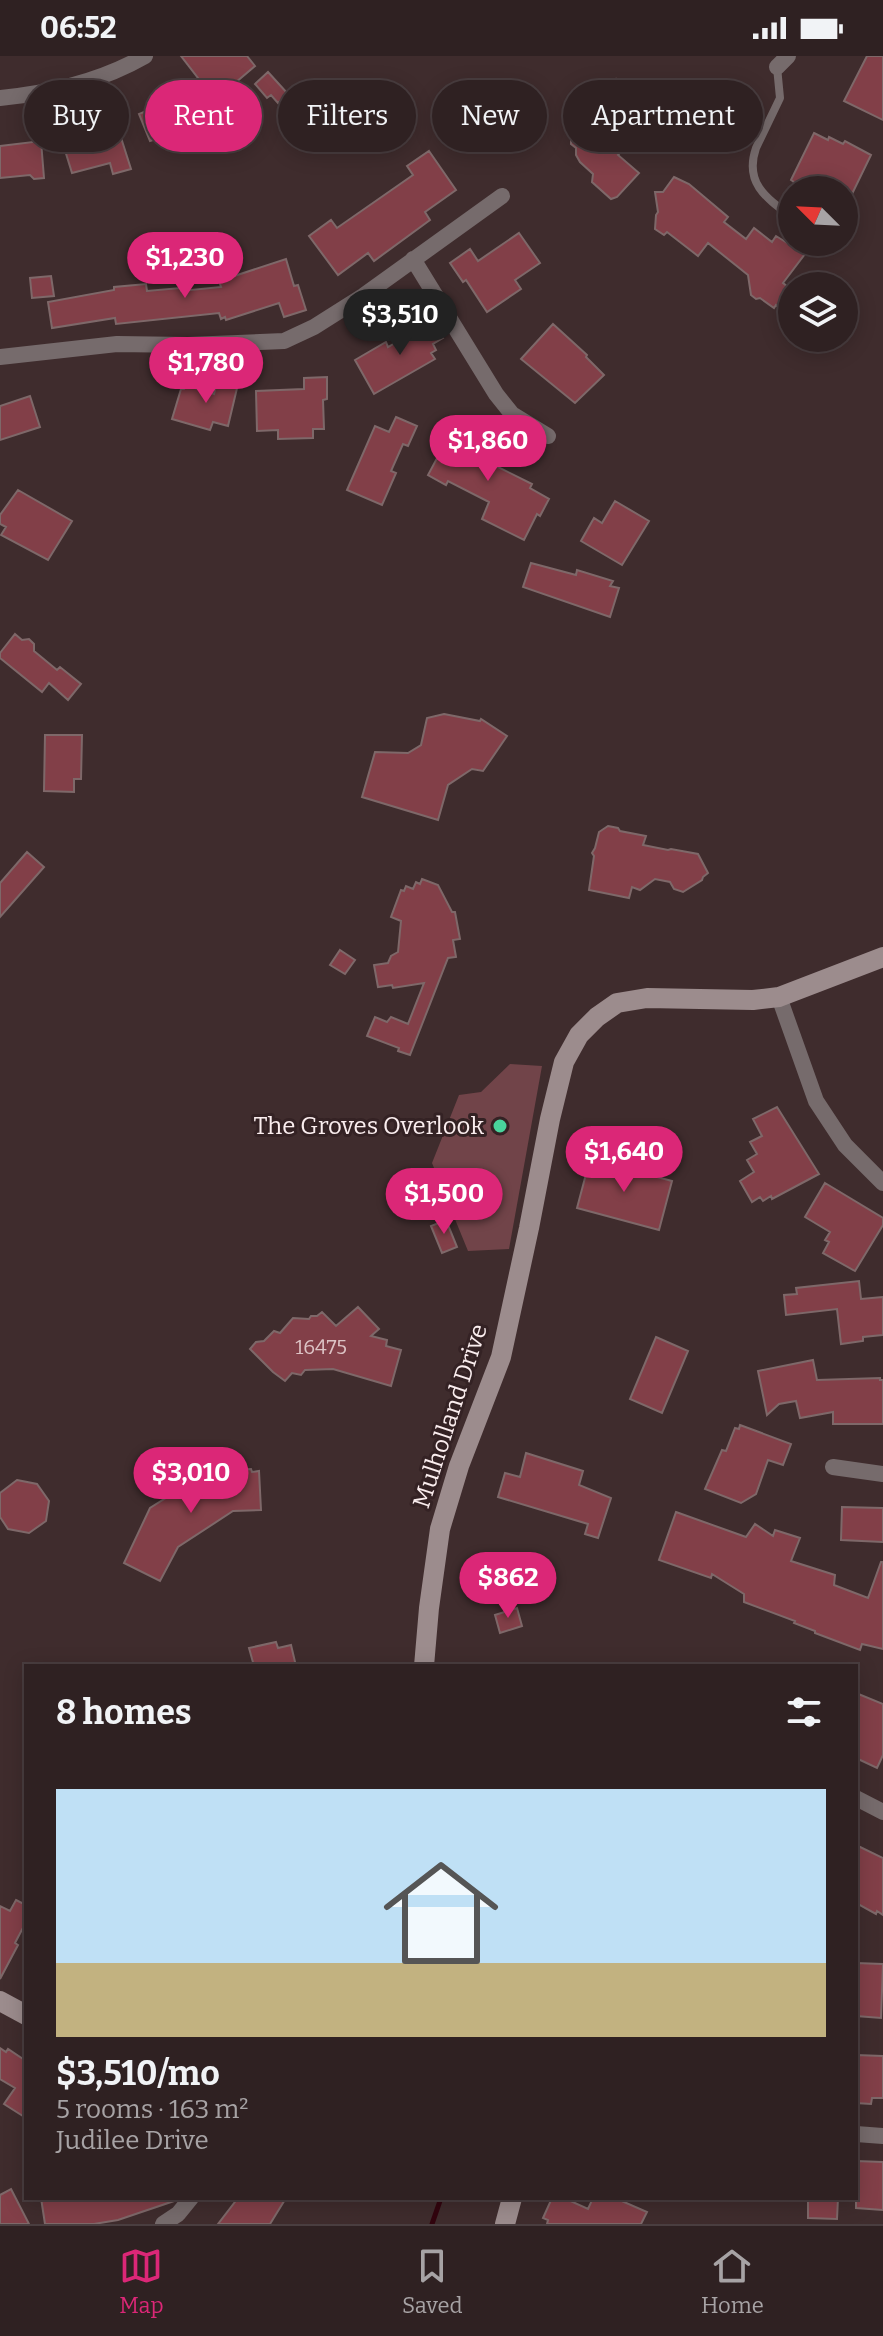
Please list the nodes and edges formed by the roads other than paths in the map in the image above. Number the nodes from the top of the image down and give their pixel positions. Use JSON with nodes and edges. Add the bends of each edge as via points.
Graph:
{"nodes":[{"id":1,"x":145,"y":56,"type":"edge"},
{"id":2,"x":783,"y":61,"type":"edge"},
{"id":3,"x":0,"y":98,"type":"edge"},
{"id":4,"x":502,"y":196,"type":"dead end"},
{"id":5,"x":778,"y":206,"type":"edge"},
{"id":6,"x":413,"y":259,"type":"junction"},
{"id":7,"x":0,"y":357,"type":"edge"},
{"id":8,"x":548,"y":436,"type":"dead end"},
{"id":9,"x":883,"y":957,"type":"edge"},
{"id":10,"x":779,"y":997,"type":"junction"},
{"id":11,"x":883,"y":1183,"type":"edge"},
{"id":12,"x":833,"y":1467,"type":"dead end"},
{"id":13,"x":883,"y":1474,"type":"edge"},
{"id":14,"x":424,"y":1664,"type":"edge"},
{"id":15,"x":858,"y":1799,"type":"edge"},
{"id":16,"x":883,"y":1812,"type":"edge"},
{"id":17,"x":0,"y":2001,"type":"edge"},
{"id":18,"x":24,"y":2014,"type":"edge"},
{"id":19,"x":858,"y":2134,"type":"edge"},
{"id":20,"x":883,"y":2136,"type":"edge"},
{"id":21,"x":189,"y":2200,"type":"edge"},
{"id":22,"x":511,"y":2200,"type":"edge"},
{"id":23,"x":163,"y":2224,"type":"edge"},
{"id":24,"x":505,"y":2224,"type":"edge"}],
"edges":[{"from":1,"to":3,"type":"street","via":[[100,78]]},
{"from":2,"to":5,"type":"lane","via":[[780,98],[753,156],[752,174]]},
{"from":4,"to":6,"type":"street"},
{"from":6,"to":7,"type":"street","via":[[363,296],[284,341],[117,344]]},
{"from":6,"to":8,"type":"street","via":[[496,394],[512,414]]},
{"from":9,"to":10,"type":"main road","name":"Mulholland Drive"},
{"from":10,"to":11,"type":"street","via":[[816,1101],[845,1145]]},
{"from":10,"to":14,"type":"main road","name":"Mulholland Drive","via":[[617,1003],[579,1035],[564,1062],[501,1357],[440,1529]]},
{"from":12,"to":13,"type":"street"},
{"from":15,"to":16,"type":"street"},
{"from":17,"to":18,"type":"main road"},
{"from":19,"to":20,"type":"street"},
{"from":21,"to":23,"type":"street"},
{"from":22,"to":24,"type":"main road"}]}
